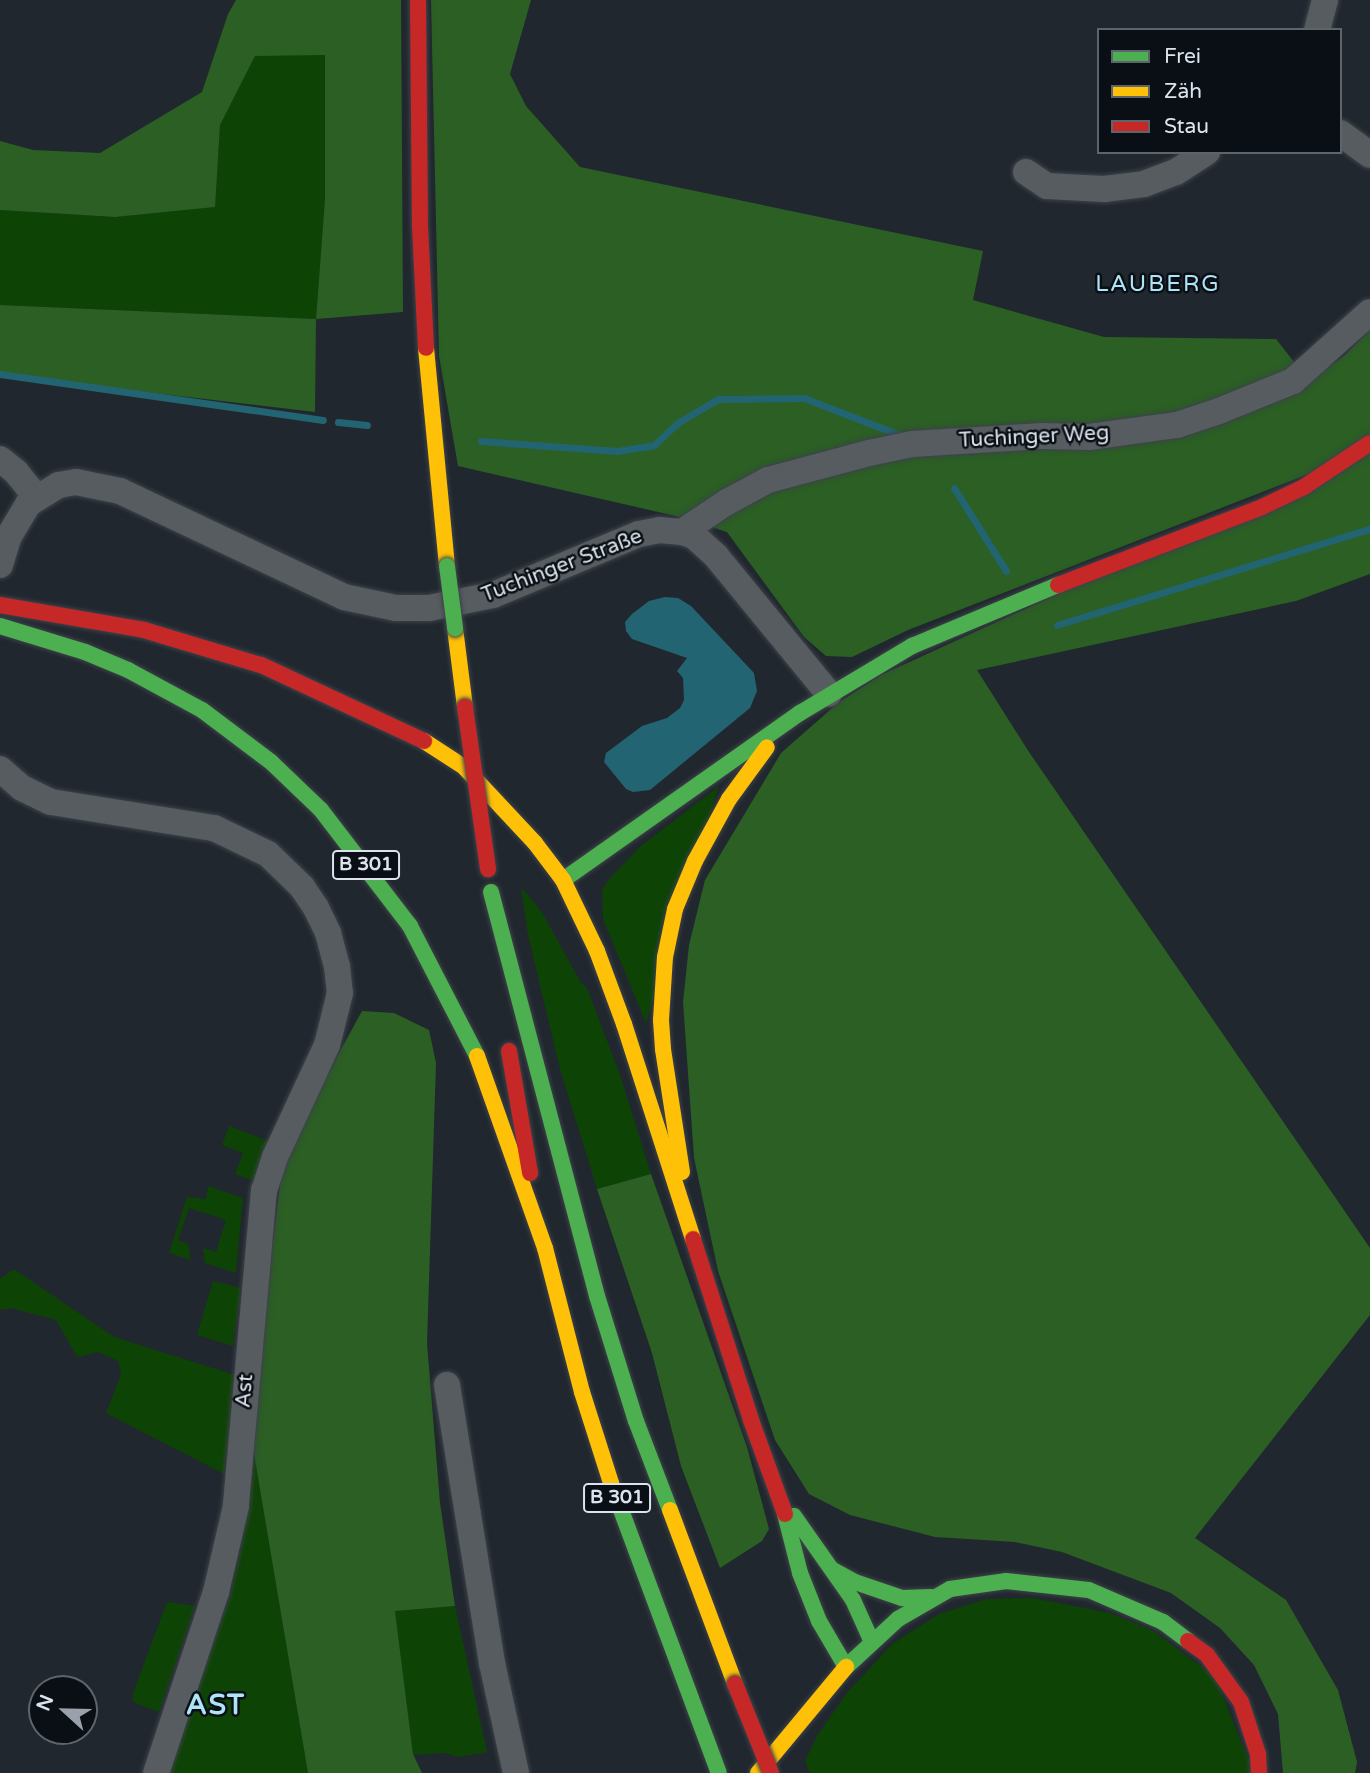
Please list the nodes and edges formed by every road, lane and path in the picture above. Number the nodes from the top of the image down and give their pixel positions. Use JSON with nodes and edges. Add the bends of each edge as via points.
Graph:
{"nodes":[{"id":1,"x":418,"y":0,"type":"edge"},
{"id":2,"x":1325,"y":0,"type":"edge"},
{"id":3,"x":1318,"y":28,"type":"edge"},
{"id":4,"x":1342,"y":134,"type":"edge"},
{"id":5,"x":1203,"y":154,"type":"edge"},
{"id":6,"x":1370,"y":155,"type":"edge"},
{"id":7,"x":1026,"y":172,"type":"dead end"},
{"id":8,"x":1370,"y":312,"type":"edge"},
{"id":9,"x":1370,"y":443,"type":"edge"},
{"id":10,"x":0,"y":459,"type":"edge"},
{"id":11,"x":36,"y":497,"type":"junction"},
{"id":12,"x":682,"y":531,"type":"junction"},
{"id":13,"x":0,"y":565,"type":"edge"},
{"id":14,"x":0,"y":605,"type":"edge"},
{"id":15,"x":0,"y":626,"type":"edge"},
{"id":16,"x":829,"y":694,"type":"junction"},
{"id":17,"x":800,"y":713,"type":"junction"},
{"id":18,"x":0,"y":769,"type":"edge"},
{"id":19,"x":563,"y":880,"type":"junction"},
{"id":20,"x":491,"y":891,"type":"junction"},
{"id":21,"x":503,"y":1004,"type":"dead end"},
{"id":22,"x":507,"y":1030,"type":"dead end"},
{"id":23,"x":682,"y":1206,"type":"junction"},
{"id":24,"x":545,"y":1248,"type":"junction"},
{"id":25,"x":447,"y":1385,"type":"dead end"},
{"id":26,"x":780,"y":1493,"type":"junction"},
{"id":27,"x":833,"y":1570,"type":"junction"},
{"id":28,"x":931,"y":1597,"type":"junction"},
{"id":29,"x":872,"y":1642,"type":"junction"},
{"id":30,"x":846,"y":1667,"type":"junction"},
{"id":31,"x":156,"y":1773,"type":"edge"},
{"id":32,"x":516,"y":1773,"type":"edge"},
{"id":33,"x":719,"y":1773,"type":"edge"},
{"id":34,"x":758,"y":1773,"type":"edge"},
{"id":35,"x":771,"y":1773,"type":"edge"},
{"id":36,"x":1259,"y":1773,"type":"edge"}],
"edges":[{"from":1,"to":20,"type":"main road","bridge":true,"via":[[426,352],[447,566]]},
{"from":2,"to":3,"type":"street"},
{"from":4,"to":6,"type":"street"},
{"from":5,"to":7,"type":"street","via":[[1176,172],[1143,184],[1104,189],[1047,186]]},
{"from":8,"to":12,"type":"street","name":"Tuchinger Weg","via":[[1293,381],[1177,425],[1089,437],[912,444],[869,453],[768,480]]},
{"from":9,"to":16,"type":"main road","via":[[1304,487],[1262,507],[944,630]]},
{"from":10,"to":11,"type":"street"},
{"from":11,"to":12,"type":"street","name":"Tuchinger Straße","via":[[76,482],[120,491],[333,592],[366,604],[396,608],[429,608],[493,595],[639,534]]},
{"from":11,"to":13,"type":"street","via":[[20,515]]},
{"from":12,"to":16,"type":"street","via":[[716,556]]},
{"from":14,"to":19,"type":"main road","via":[[144,630],[215,650],[311,686],[405,731],[464,767],[510,814]]},
{"from":15,"to":24,"type":"main road","number":"B 301","via":[[85,652],[202,710],[271,762],[321,810],[411,926],[448,994],[472,1046]]},
{"from":16,"to":17,"type":"main road"},
{"from":17,"to":19,"type":"main road"},
{"from":17,"to":23,"type":"main road","via":[[729,799],[675,909],[665,957],[661,1020],[679,1142]]},
{"from":18,"to":31,"type":"street","name":"Ast","via":[[22,788],[51,802],[214,828],[268,854],[302,887],[328,933],[337,966],[340,993],[327,1045],[264,1190],[236,1506],[216,1592]]},
{"from":19,"to":23,"type":"main road","via":[[597,951],[624,1024]]},
{"from":20,"to":21,"type":"main road"},
{"from":20,"to":35,"type":"main road","number":"B 301","bridge":true,"via":[[604,1321],[636,1421]]},
{"from":22,"to":24,"type":"main road","number":"B 301"},
{"from":23,"to":26,"type":"main road","via":[[751,1420]]},
{"from":24,"to":33,"type":"main road","number":"B 301","via":[[582,1392],[610,1478]]},
{"from":25,"to":32,"type":"street","via":[[475,1568]]},
{"from":26,"to":27,"type":"main road"},
{"from":26,"to":30,"type":"main road","via":[[810,1598]]},
{"from":27,"to":28,"type":"main road","via":[[902,1598]]},
{"from":27,"to":29,"type":"main road"},
{"from":28,"to":29,"type":"main road"},
{"from":28,"to":36,"type":"main road","via":[[976,1584],[1056,1584],[1112,1598],[1163,1622],[1207,1655],[1224,1675],[1250,1726]]},
{"from":29,"to":30,"type":"main road"},
{"from":30,"to":34,"type":"main road"}]}
